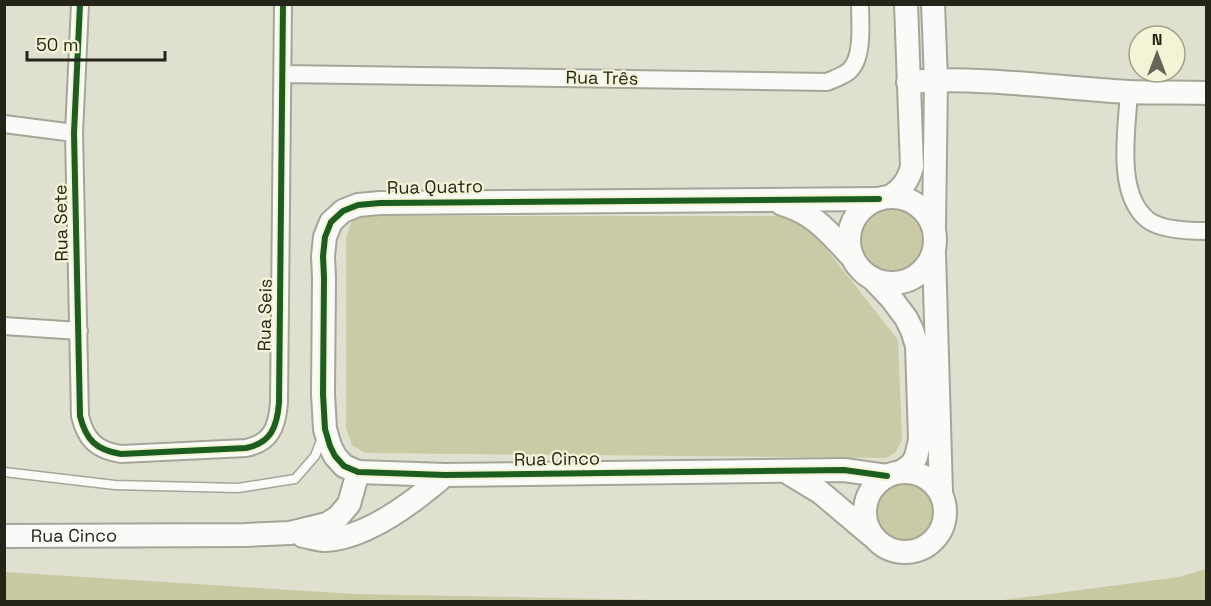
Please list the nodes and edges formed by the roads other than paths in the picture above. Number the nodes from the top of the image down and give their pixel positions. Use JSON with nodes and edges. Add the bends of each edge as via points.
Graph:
{"nodes":[{"id":1,"x":80,"y":4,"type":"edge"},
{"id":2,"x":283,"y":4,"type":"edge"},
{"id":3,"x":860,"y":4,"type":"edge"},
{"id":4,"x":906,"y":4,"type":"edge"},
{"id":5,"x":933,"y":4,"type":"edge"},
{"id":6,"x":283,"y":74,"type":"junction"},
{"id":7,"x":936,"y":80,"type":"junction"},
{"id":8,"x":908,"y":82,"type":"junction"},
{"id":9,"x":1129,"y":92,"type":"junction"},
{"id":10,"x":1206,"y":93,"type":"edge"},
{"id":11,"x":4,"y":124,"type":"edge"},
{"id":12,"x":74,"y":133,"type":"junction"},
{"id":13,"x":884,"y":198,"type":"junction"},
{"id":14,"x":774,"y":200,"type":"junction"},
{"id":15,"x":934,"y":226,"type":"junction"},
{"id":16,"x":1206,"y":231,"type":"edge"},
{"id":17,"x":934,"y":254,"type":"junction"},
{"id":18,"x":853,"y":258,"type":"junction"},
{"id":19,"x":872,"y":278,"type":"junction"},
{"id":20,"x":4,"y":326,"type":"edge"},
{"id":21,"x":79,"y":331,"type":"junction"},
{"id":22,"x":325,"y":429,"type":"junction"},
{"id":23,"x":89,"y":439,"type":"joint"},
{"id":24,"x":785,"y":471,"type":"junction"},
{"id":25,"x":4,"y":472,"type":"edge"},
{"id":26,"x":358,"y":472,"type":"junction"},
{"id":27,"x":894,"y":474,"type":"junction"},
{"id":28,"x":445,"y":475,"type":"junction"},
{"id":29,"x":941,"y":492,"type":"junction"},
{"id":30,"x":349,"y":504,"type":"junction"},
{"id":31,"x":383,"y":520,"type":"junction"},
{"id":32,"x":290,"y":533,"type":"junction"},
{"id":33,"x":871,"y":535,"type":"junction"},
{"id":34,"x":4,"y":536,"type":"edge"}],
"edges":[{"from":1,"to":12,"type":"street","name":"Rua Sete"},
{"from":2,"to":6,"type":"street","name":"Rua Seis"},
{"from":3,"to":6,"type":"street","name":"Rua Três","via":[[856,60],[850,70],[827,82]]},
{"from":4,"to":8,"type":"street"},
{"from":5,"to":7,"type":"street"},
{"from":6,"to":23,"type":"street","name":"Rua Seis","via":[[278,420],[265,440],[246,448],[121,454],[98,447]]},
{"from":7,"to":8,"type":"street"},
{"from":7,"to":9,"type":"street","via":[[1002,81]]},
{"from":7,"to":15,"type":"street"},
{"from":8,"to":13,"type":"street","via":[[912,167],[900,190]]},
{"from":9,"to":10,"type":"street"},
{"from":9,"to":16,"type":"street","via":[[1125,158],[1133,202],[1149,221],[1158,225]]},
{"from":11,"to":12,"type":"street"},
{"from":12,"to":21,"type":"street","name":"Rua Sete"},
{"from":13,"to":14,"type":"street","name":"Rua Quatro"},
{"from":13,"to":15,"type":"street","via":[[912,201]]},
{"from":13,"to":18,"type":"street","via":[[869,203],[855,218],[849,238]]},
{"from":14,"to":18,"type":"street","via":[[817,221]]},
{"from":14,"to":22,"type":"street","name":"Rua Quatro","via":[[380,203],[343,211],[331,222],[323,256]]},
{"from":15,"to":17,"type":"street"},
{"from":17,"to":19,"type":"street","via":[[926,267],[908,280],[886,283]]},
{"from":17,"to":29,"type":"street"},
{"from":18,"to":19,"type":"street"},
{"from":19,"to":27,"type":"street","via":[[906,318],[917,346],[919,448],[911,465]]},
{"from":20,"to":21,"type":"street"},
{"from":21,"to":23,"type":"street","name":"Rua Sete","via":[[80,416]]},
{"from":22,"to":25,"type":"lane","via":[[315,456],[295,479],[238,488],[115,486]]},
{"from":22,"to":26,"type":"street","name":"Rua Quatro","via":[[335,456],[344,466]]},
{"from":24,"to":27,"type":"street","name":"Rua Cinco"},
{"from":24,"to":28,"type":"street","name":"Rua Cinco"},
{"from":24,"to":33,"type":"street","via":[[820,492]]},
{"from":26,"to":28,"type":"street","name":"Rua Cinco"},
{"from":26,"to":30,"type":"street"},
{"from":27,"to":29,"type":"street","via":[[921,475]]},
{"from":27,"to":33,"type":"street","via":[[878,482],[866,501],[866,524]]},
{"from":28,"to":31,"type":"street","name":"Rua Cinco"},
{"from":29,"to":33,"type":"street","via":[[946,516],[943,528],[927,546],[916,551],[891,550]]},
{"from":30,"to":31,"type":"street","via":[[364,516]]},
{"from":30,"to":32,"type":"street","name":"Rua Cinco","via":[[327,524]]},
{"from":31,"to":32,"type":"street","name":"Rua Cinco","via":[[354,534],[324,540]]},
{"from":32,"to":34,"type":"street","name":"Rua Cinco"}]}
